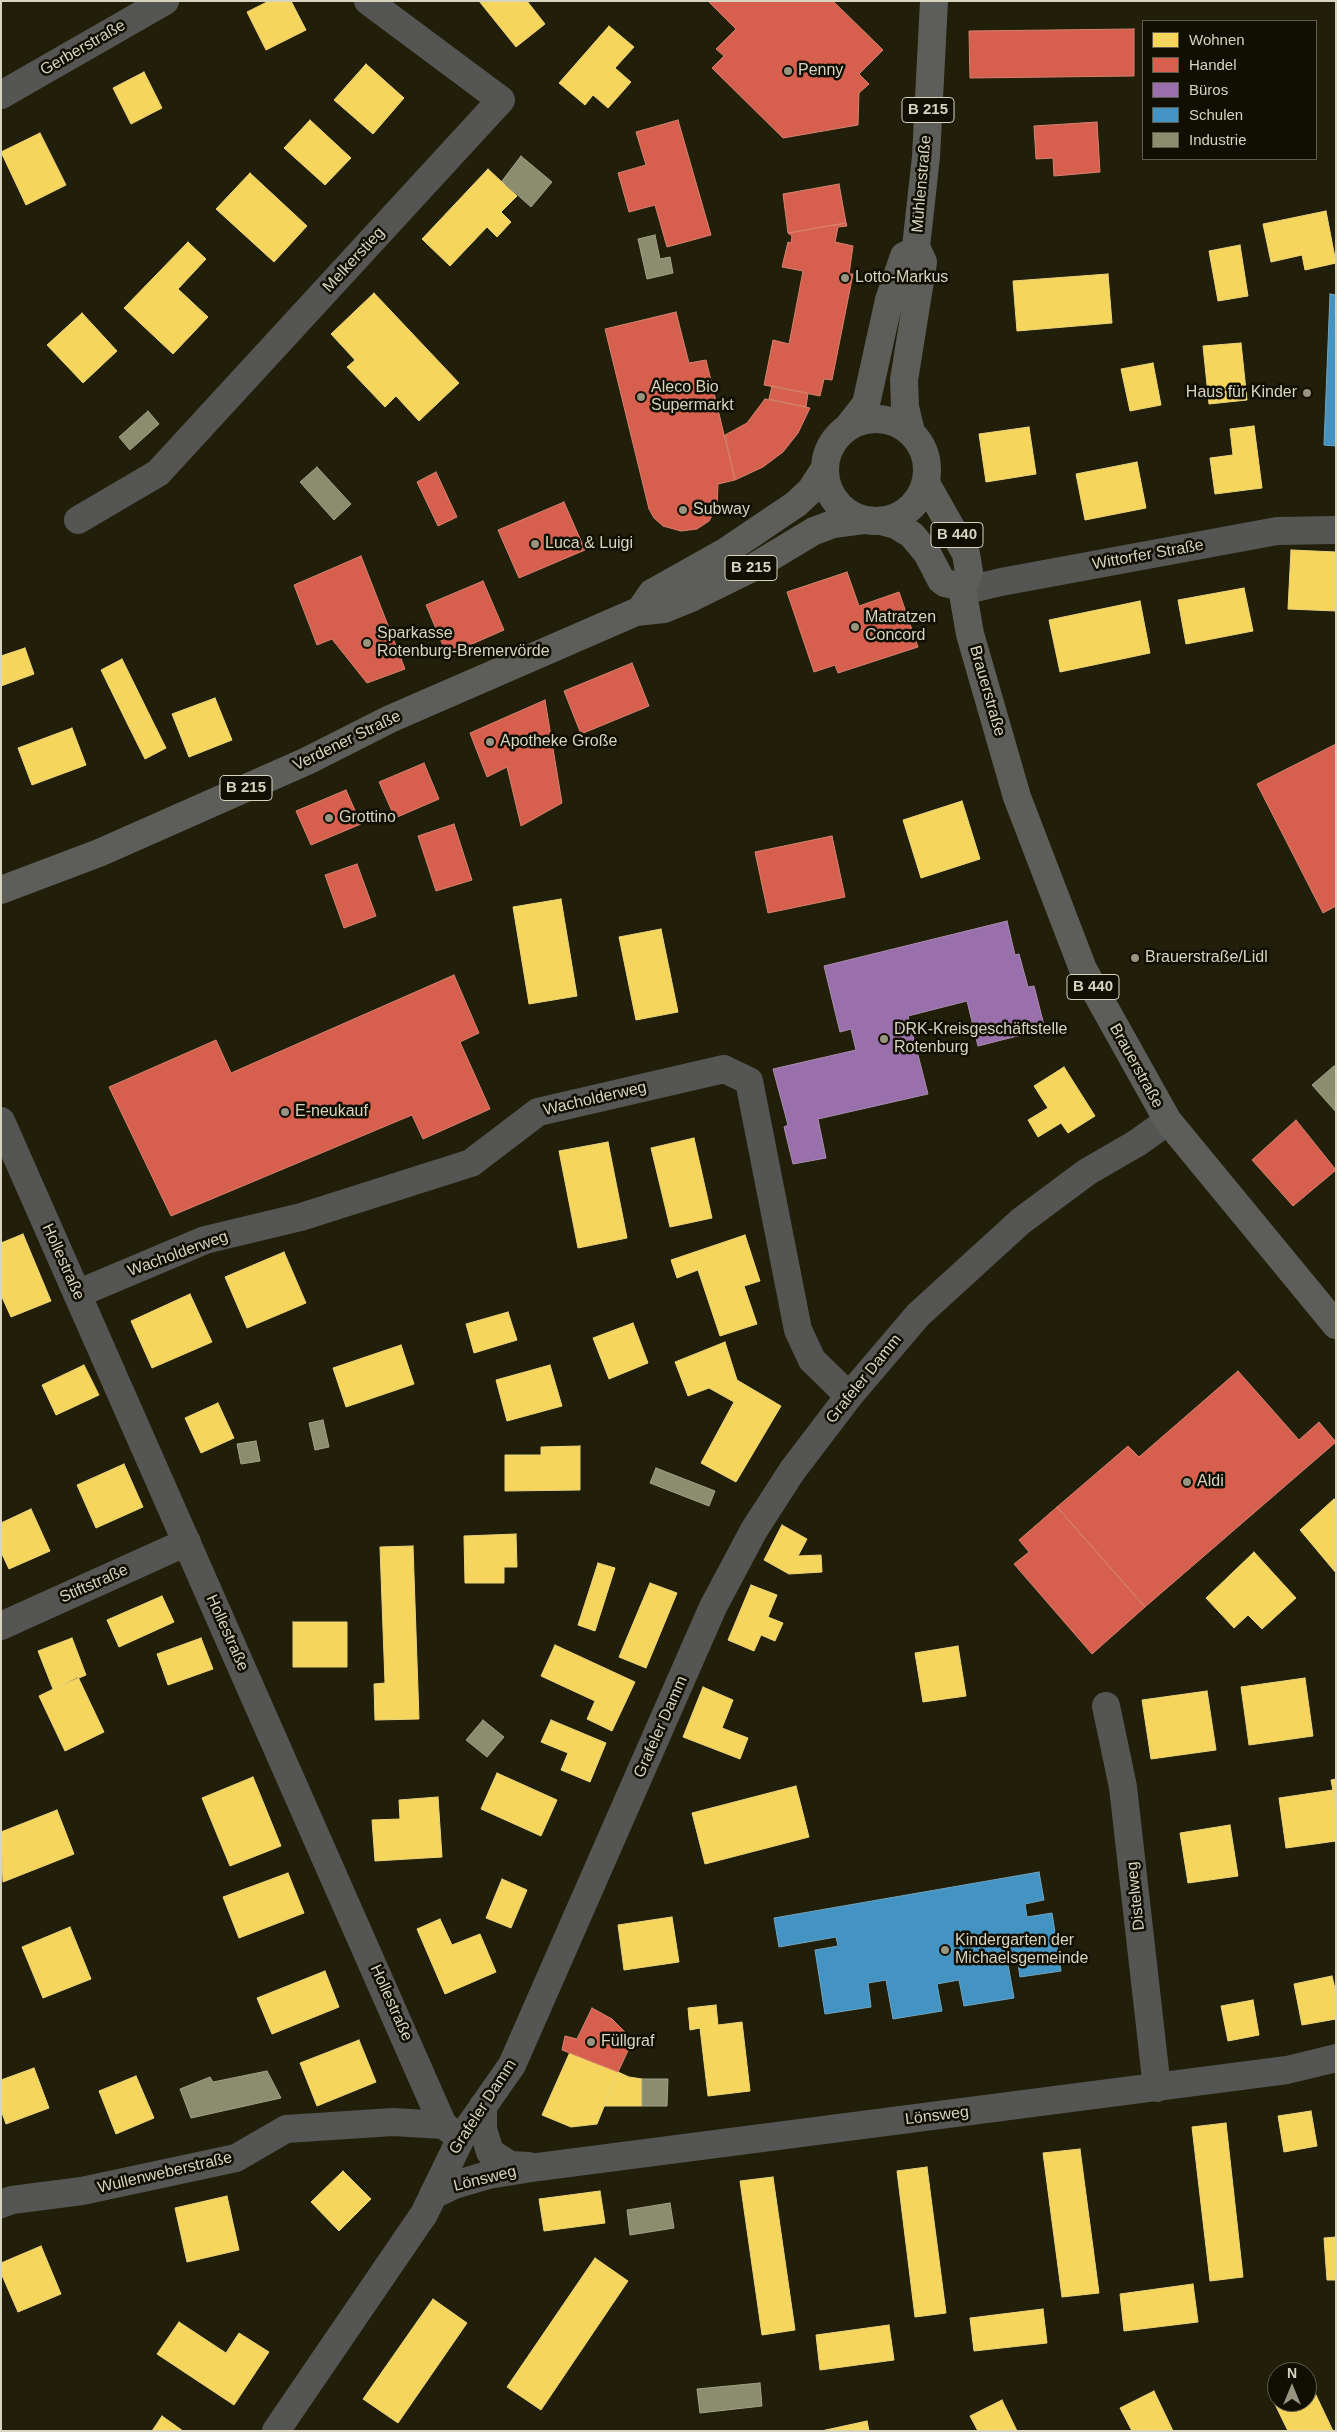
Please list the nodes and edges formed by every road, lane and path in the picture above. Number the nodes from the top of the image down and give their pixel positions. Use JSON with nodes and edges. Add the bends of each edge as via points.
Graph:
{"nodes":[{"id":1,"x":165,"y":1,"type":"edge"},
{"id":2,"x":368,"y":1,"type":"edge"},
{"id":3,"x":934,"y":1,"type":"edge"},
{"id":4,"x":1,"y":95,"type":"edge"},
{"id":5,"x":916,"y":247,"type":"junction"},
{"id":6,"x":848,"y":427,"type":"junction"},
{"id":7,"x":911,"y":432,"type":"junction"},
{"id":8,"x":825,"y":468,"type":"junction"},
{"id":9,"x":926,"y":483,"type":"junction"},
{"id":10,"x":78,"y":520,"type":"dead end"},
{"id":11,"x":873,"y":521,"type":"junction"},
{"id":12,"x":1336,"y":530,"type":"edge"},
{"id":13,"x":963,"y":591,"type":"junction"},
{"id":14,"x":636,"y":612,"type":"junction"},
{"id":15,"x":1,"y":890,"type":"edge"},
{"id":16,"x":1,"y":1121,"type":"edge"},
{"id":17,"x":1168,"y":1122,"type":"junction"},
{"id":18,"x":77,"y":1294,"type":"junction"},
{"id":19,"x":1336,"y":1325,"type":"edge"},
{"id":20,"x":849,"y":1396,"type":"junction"},
{"id":21,"x":187,"y":1542,"type":"junction"},
{"id":22,"x":1,"y":1626,"type":"edge"},
{"id":23,"x":1106,"y":1706,"type":"dead end"},
{"id":24,"x":1336,"y":2058,"type":"edge"},
{"id":25,"x":1157,"y":2088,"type":"junction"},
{"id":26,"x":483,"y":2106,"type":"junction"},
{"id":27,"x":452,"y":2131,"type":"junction"},
{"id":28,"x":538,"y":2167,"type":"junction"},
{"id":29,"x":433,"y":2194,"type":"junction"},
{"id":30,"x":1,"y":2204,"type":"edge"},
{"id":31,"x":277,"y":2430,"type":"edge"}],
"edges":[{"from":1,"to":4,"type":"street","name":"Gerberstraße"},
{"from":2,"to":10,"type":"street","name":"Melkerstieg","via":[[501,100],[158,473]]},
{"from":3,"to":5,"type":"main road","name":"Mühlenstraße","number":"B 215","via":[[926,157]]},
{"from":5,"to":6,"type":"main road","name":"Mühlenstraße","via":[[904,256],[890,300],[866,404]]},
{"from":5,"to":7,"type":"main road","name":"Mühlenstraße","number":"B 215","via":[[923,262],[904,380],[905,407]]},
{"from":6,"to":7,"type":"main road","via":[[865,420],[883,419]]},
{"from":6,"to":8,"type":"main road","via":[[832,443]]},
{"from":7,"to":9,"type":"main road","via":[[924,451],[928,469]]},
{"from":8,"to":11,"type":"main road","via":[[827,486],[835,501],[852,516]]},
{"from":8,"to":14,"type":"main road","name":"Verdener Straße","number":"B 215","via":[[811,490],[796,504],[725,552],[652,593]]},
{"from":9,"to":11,"type":"main road","via":[[910,510],[894,519]]},
{"from":9,"to":13,"type":"main road","name":"Brauerstraße","number":"B 440","via":[[966,554],[969,572]]},
{"from":11,"to":13,"type":"main road","number":"B 440","via":[[896,525],[912,535],[941,580]]},
{"from":11,"to":14,"type":"main road","name":"Verdener Straße","number":"B 215","via":[[827,526],[691,598],[664,609]]},
{"from":12,"to":13,"type":"street","name":"Wittorfer Straße","via":[[1277,531]]},
{"from":13,"to":17,"type":"main road","name":"Brauerstraße","number":"B 440","via":[[970,634],[1017,797],[1037,851],[1083,969]]},
{"from":14,"to":15,"type":"main road","name":"Verdener Straße","number":"B 215","via":[[382,723],[307,761],[99,853]]},
{"from":16,"to":18,"type":"street","name":"Hollestraße"},
{"from":17,"to":19,"type":"main road","name":"Brauerstraße","number":"B 440"},
{"from":17,"to":20,"type":"street","name":"Grafeler Damm","via":[[1087,1172],[1021,1221],[918,1315]]},
{"from":18,"to":20,"type":"street","name":"Wacholderweg","via":[[205,1240],[301,1217],[471,1163],[538,1112],[724,1069],[748,1081],[798,1330],[812,1360]]},
{"from":18,"to":21,"type":"street","name":"Hollestraße"},
{"from":20,"to":26,"type":"street","name":"Grafeler Damm","via":[[792,1471],[713,1607],[512,2065]]},
{"from":21,"to":22,"type":"street","name":"Stiftstraße"},
{"from":21,"to":27,"type":"street","name":"Hollestraße","via":[[423,2075]]},
{"from":23,"to":25,"type":"street","name":"Distelweg","via":[[1123,1787]]},
{"from":24,"to":25,"type":"street","name":"Lönsweg","via":[[1287,2070]]},
{"from":25,"to":28,"type":"street","name":"Lönsweg"},
{"from":26,"to":27,"type":"street","name":"Grafeler Damm"},
{"from":26,"to":28,"type":"street","name":"Lönsweg","via":[[490,2152],[510,2165]]},
{"from":27,"to":29,"type":"street","name":"Grafeler Damm"},
{"from":27,"to":30,"type":"street","name":"Wullenweberstraße","via":[[393,2122],[286,2129],[236,2158],[82,2192]]},
{"from":28,"to":29,"type":"street","name":"Lönsweg","via":[[488,2175]]},
{"from":29,"to":31,"type":"street","name":"Grafeler Damm","via":[[424,2214]]}]}
